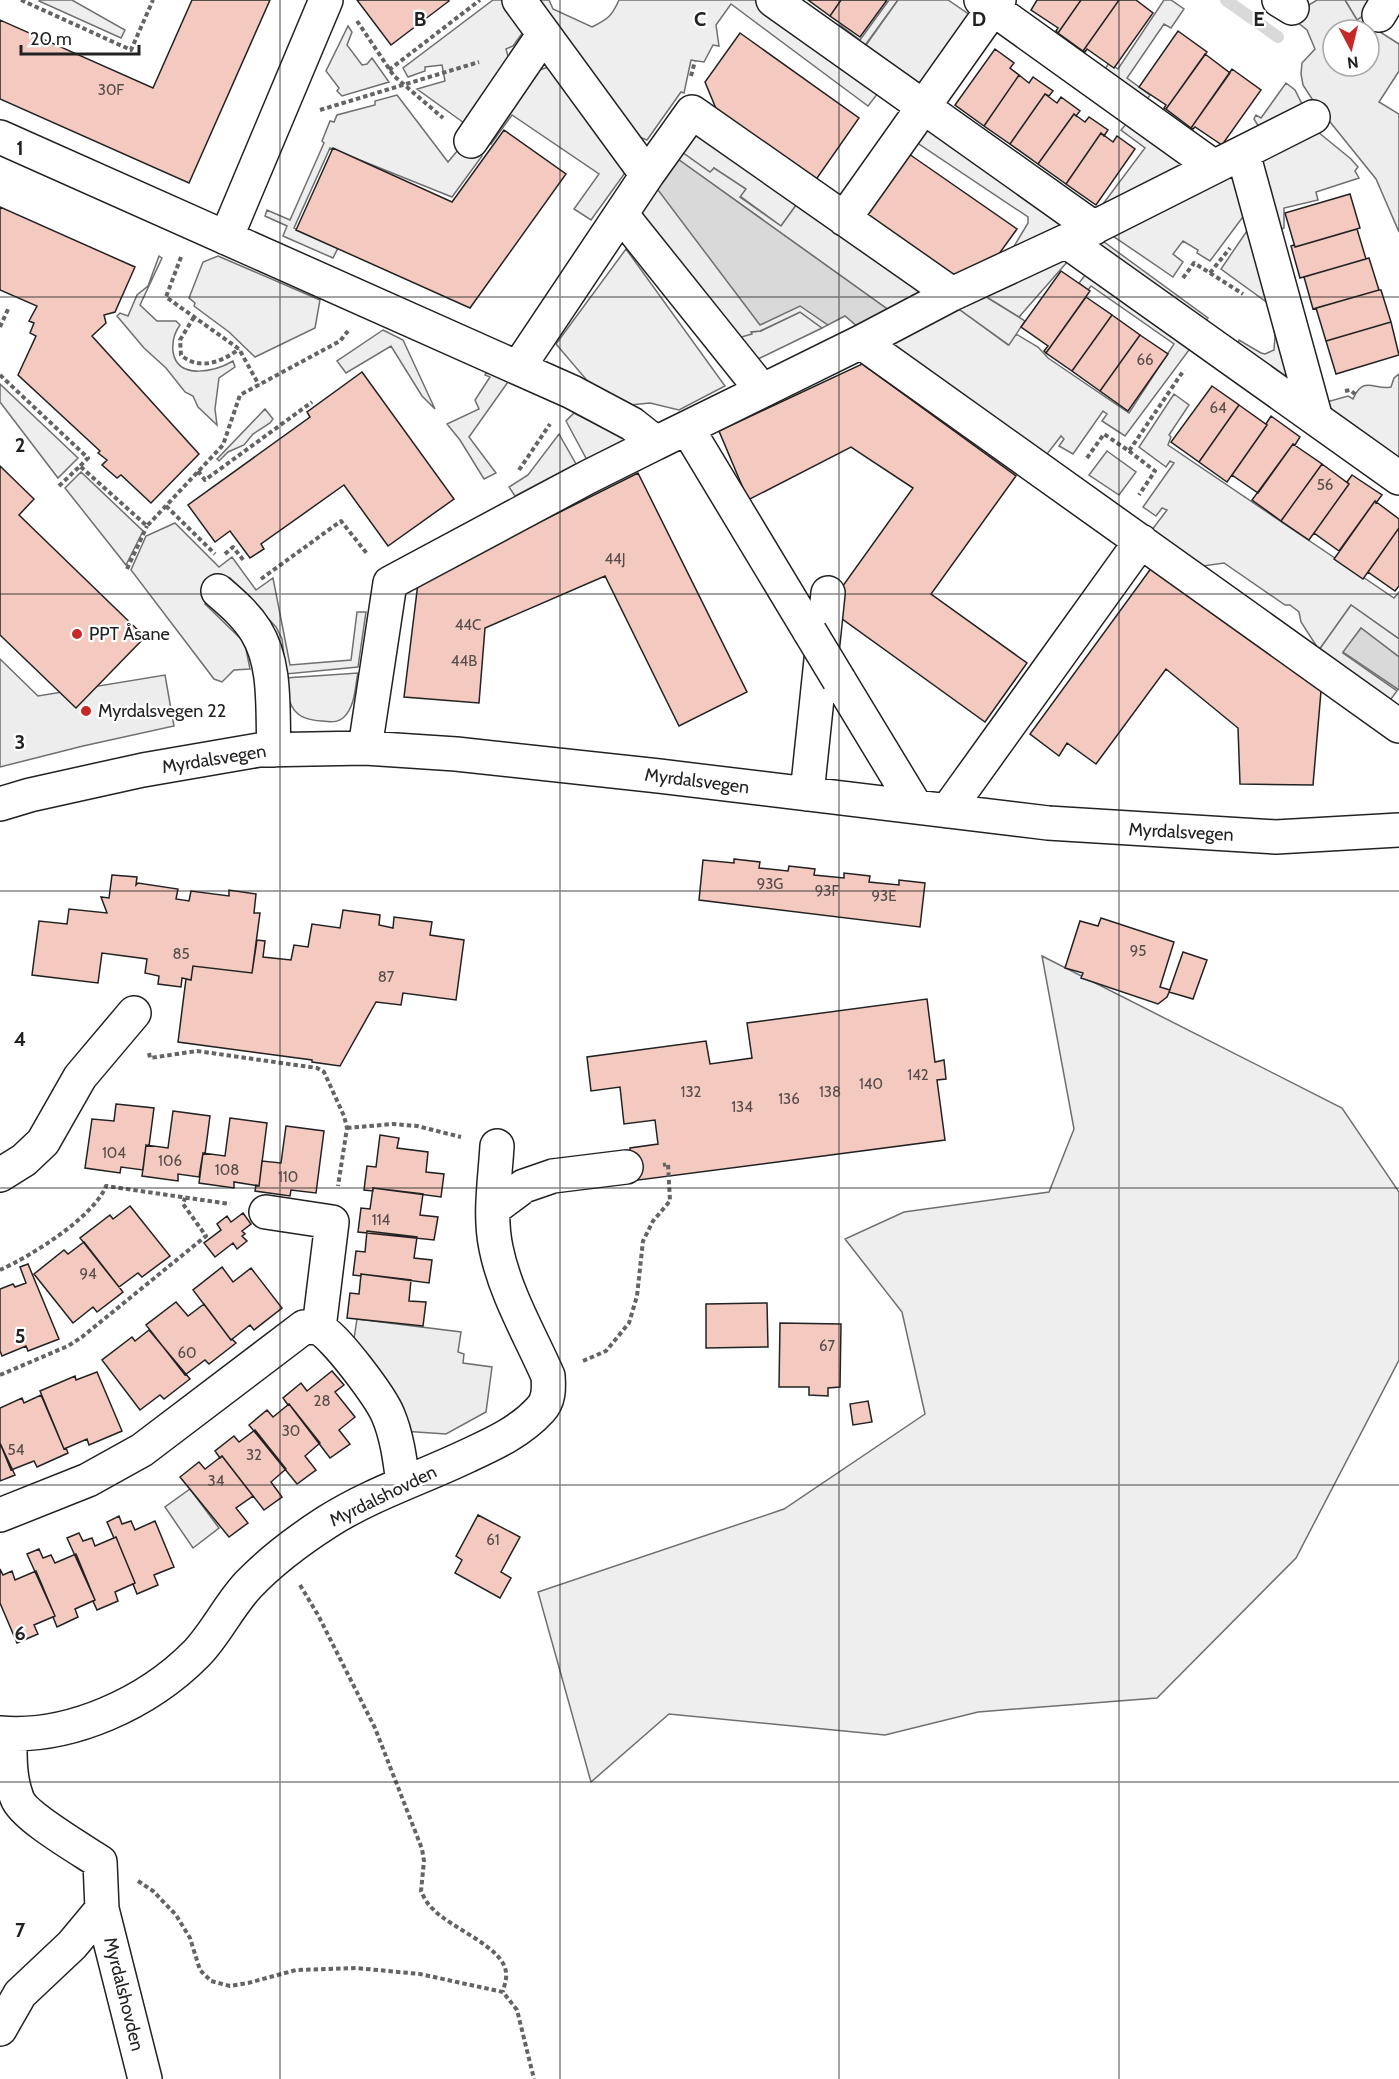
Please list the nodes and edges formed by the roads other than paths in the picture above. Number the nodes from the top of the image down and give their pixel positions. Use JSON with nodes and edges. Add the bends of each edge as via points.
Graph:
{"nodes":[{"id":1,"x":326,"y":0,"type":"edge"},
{"id":2,"x":519,"y":0,"type":"edge"},
{"id":3,"x":773,"y":0,"type":"edge"},
{"id":4,"x":991,"y":3,"type":"edge"},
{"id":5,"x":544,"y":34,"type":"junction"},
{"id":6,"x":923,"y":106,"type":"junction"},
{"id":7,"x":1313,"y":117,"type":"dead end"},
{"id":8,"x":0,"y":137,"type":"edge"},
{"id":9,"x":471,"y":141,"type":"road end"},
{"id":10,"x":1228,"y":160,"type":"junction"},
{"id":11,"x":647,"y":175,"type":"junction"},
{"id":12,"x":621,"y":214,"type":"junction"},
{"id":13,"x":844,"y":219,"type":"junction"},
{"id":14,"x":1080,"y":235,"type":"junction"},
{"id":15,"x":226,"y":237,"type":"junction"},
{"id":16,"x":952,"y":294,"type":"junction"},
{"id":17,"x":861,"y":342,"type":"junction"},
{"id":18,"x":518,"y":368,"type":"junction"},
{"id":19,"x":761,"y":389,"type":"junction"},
{"id":20,"x":1316,"y":419,"type":"junction"},
{"id":21,"x":687,"y":428,"type":"junction"},
{"id":22,"x":656,"y":443,"type":"junction"},
{"id":23,"x":1399,"y":478,"type":"edge"},
{"id":24,"x":1129,"y":533,"type":"junction"},
{"id":25,"x":218,"y":591,"type":"dead end"},
{"id":26,"x":828,"y":592,"type":"dead end"},
{"id":27,"x":1399,"y":726,"type":"edge"},
{"id":28,"x":365,"y":748,"type":"junction"},
{"id":29,"x":274,"y":750,"type":"junction"},
{"id":30,"x":807,"y":794,"type":"junction"},
{"id":31,"x":0,"y":804,"type":"edge"},
{"id":32,"x":932,"y":809,"type":"junction"},
{"id":33,"x":1399,"y":830,"type":"edge"},
{"id":34,"x":134,"y":1013,"type":"dead end"},
{"id":35,"x":497,"y":1146,"type":"road end"},
{"id":36,"x":626,"y":1167,"type":"road end"},
{"id":37,"x":0,"y":1175,"type":"edge"},
{"id":38,"x":493,"y":1209,"type":"junction"},
{"id":39,"x":266,"y":1212,"type":"dead end"},
{"id":40,"x":319,"y":1328,"type":"junction"},
{"id":41,"x":403,"y":1483,"type":"junction"},
{"id":42,"x":0,"y":1515,"type":"edge"},
{"id":43,"x":5,"y":1733,"type":"edge"},
{"id":44,"x":102,"y":1909,"type":"junction"},
{"id":45,"x":0,"y":2029,"type":"edge"},
{"id":46,"x":145,"y":2079,"type":"edge"}],
"edges":[{"from":1,"to":15,"type":"street"},
{"from":2,"to":5,"type":"street"},
{"from":3,"to":6,"type":"street"},
{"from":4,"to":6,"type":"street"},
{"from":4,"to":10,"type":"street"},
{"from":5,"to":9,"type":"street"},
{"from":5,"to":11,"type":"street"},
{"from":6,"to":13,"type":"street"},
{"from":6,"to":14,"type":"street"},
{"from":7,"to":10,"type":"street"},
{"from":8,"to":15,"type":"street"},
{"from":10,"to":14,"type":"street"},
{"from":10,"to":20,"type":"street","via":[[1259,211]]},
{"from":11,"to":12,"type":"street"},
{"from":11,"to":13,"type":"street","via":[[692,112]]},
{"from":12,"to":18,"type":"street"},
{"from":12,"to":19,"type":"street"},
{"from":13,"to":16,"type":"street"},
{"from":14,"to":16,"type":"street"},
{"from":14,"to":20,"type":"street","via":[[1205,340]]},
{"from":15,"to":18,"type":"street"},
{"from":16,"to":17,"type":"street"},
{"from":17,"to":19,"type":"street"},
{"from":17,"to":24,"type":"street"},
{"from":18,"to":22,"type":"street","via":[[632,424]]},
{"from":19,"to":21,"type":"street"},
{"from":20,"to":23,"type":"street"},
{"from":21,"to":22,"type":"street"},
{"from":21,"to":32,"type":"street","bridge":true,"via":[[839,680]]},
{"from":22,"to":28,"type":"street","via":[[390,583]]},
{"from":24,"to":27,"type":"street"},
{"from":24,"to":32,"type":"street"},
{"from":25,"to":29,"type":"street","via":[[241,612],[265,650],[271,679]]},
{"from":26,"to":30,"type":"street"},
{"from":28,"to":29,"type":"street","name":"Myrdalsvegen"},
{"from":28,"to":30,"type":"street","name":"Myrdalsvegen","via":[[456,754]]},
{"from":29,"to":31,"type":"street","name":"Myrdalsvegen","via":[[142,770]]},
{"from":30,"to":32,"type":"street","name":"Myrdalsvegen"},
{"from":32,"to":33,"type":"street","name":"Myrdalsvegen","via":[[1048,823],[1276,837]]},
{"from":34,"to":37,"type":"street","via":[[80,1077],[43,1142]]},
{"from":35,"to":38,"type":"street"},
{"from":36,"to":38,"type":"street","via":[[553,1176],[524,1186]]},
{"from":38,"to":41,"type":"street","name":"Myrdalshovden","via":[[496,1247],[505,1280],[548,1376],[549,1394],[542,1409],[513,1433]]},
{"from":39,"to":40,"type":"street","via":[[333,1222]]},
{"from":40,"to":41,"type":"street","via":[[362,1374],[388,1413]]},
{"from":40,"to":42,"type":"street","via":[[304,1327],[142,1450],[88,1480]]},
{"from":41,"to":43,"type":"street","name":"Myrdalshovden","via":[[328,1521],[283,1553],[248,1585],[196,1653],[152,1689],[103,1716],[55,1731]]},
{"from":43,"to":44,"type":"street","name":"Myrdalshovden","via":[[17,1800],[32,1816],[100,1862]]},
{"from":44,"to":45,"type":"street","name":"Myrdalshovden","via":[[72,1945],[20,1994]]},
{"from":44,"to":46,"type":"street","name":"Myrdalshovden"}]}
